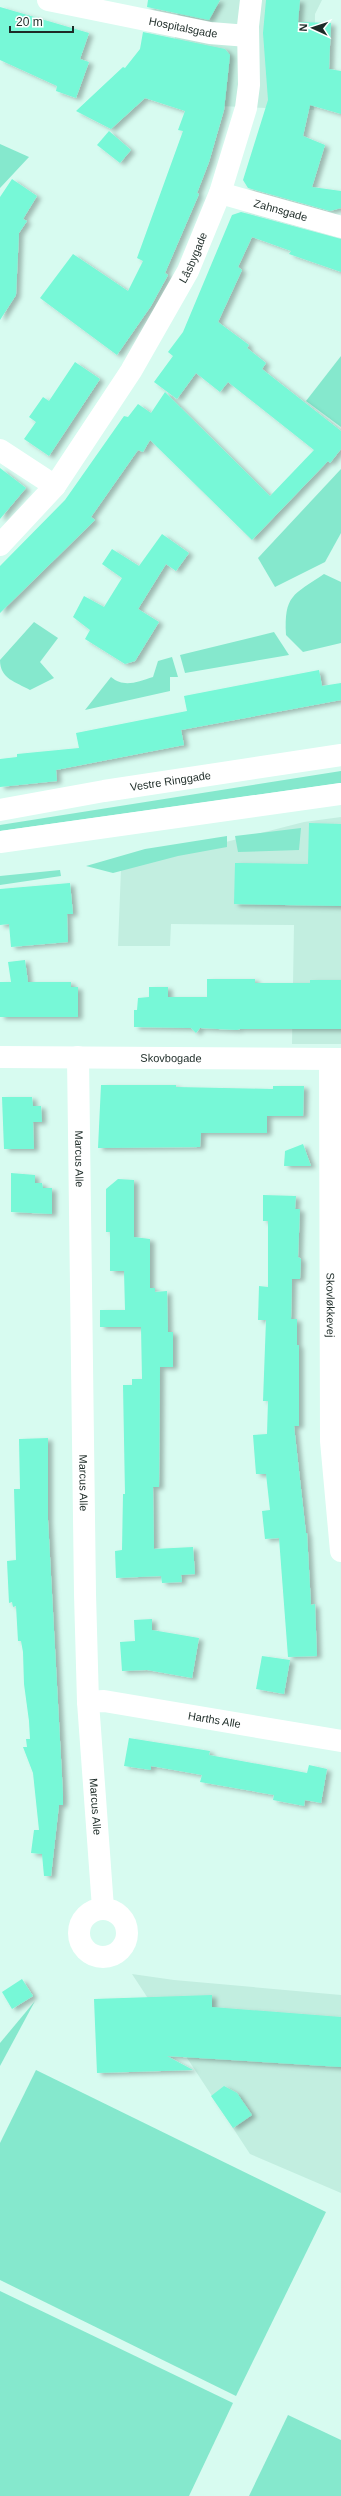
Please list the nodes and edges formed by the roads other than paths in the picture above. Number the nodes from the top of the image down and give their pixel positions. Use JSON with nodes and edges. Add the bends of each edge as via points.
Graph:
{"nodes":[{"id":1,"x":48,"y":0,"type":"edge"},
{"id":2,"x":251,"y":0,"type":"edge"},
{"id":3,"x":248,"y":36,"type":"junction"},
{"id":4,"x":220,"y":193,"type":"junction"},
{"id":5,"x":341,"y":227,"type":"edge"},
{"id":6,"x":0,"y":450,"type":"edge"},
{"id":7,"x":55,"y":486,"type":"junction"},
{"id":8,"x":0,"y":545,"type":"edge"},
{"id":9,"x":341,"y":755,"type":"edge"},
{"id":10,"x":341,"y":794,"type":"edge"},
{"id":11,"x":0,"y":810,"type":"edge"},
{"id":12,"x":0,"y":842,"type":"edge"},
{"id":13,"x":0,"y":1057,"type":"edge"},
{"id":14,"x":78,"y":1057,"type":"junction"},
{"id":15,"x":336,"y":1059,"type":"edge"},
{"id":16,"x":341,"y":1551,"type":"edge"},
{"id":17,"x":88,"y":1702,"type":"junction"},
{"id":18,"x":341,"y":1741,"type":"edge"},
{"id":19,"x":103,"y":1908,"type":"dead end"}],
"edges":[{"from":1,"to":3,"type":"street","name":"Hospitalsgade","via":[[210,33]]},
{"from":2,"to":3,"type":"street","name":"Låsbygade"},
{"from":3,"to":4,"type":"street","name":"Låsbygade","via":[[249,85],[246,108]]},
{"from":4,"to":5,"type":"street","name":"Zahnsgade"},
{"from":4,"to":7,"type":"street","name":"Låsbygade","via":[[188,271],[147,345]]},
{"from":6,"to":7,"type":"street"},
{"from":7,"to":8,"type":"street","name":"Låsbygade"},
{"from":9,"to":11,"type":"street","name":"Vestre Ringgade","via":[[104,791]]},
{"from":10,"to":12,"type":"street"},
{"from":13,"to":14,"type":"street","name":"Skovbogade"},
{"from":14,"to":15,"type":"street","name":"Skovbogade"},
{"from":14,"to":17,"type":"street","name":"Marcus Alle"},
{"from":15,"to":16,"type":"street","name":"Skovløkkevej","via":[[331,1441]]},
{"from":17,"to":18,"type":"street","name":"Harths Alle","via":[[104,1701]]},
{"from":17,"to":19,"type":"street","name":"Marcus Alle"}]}
